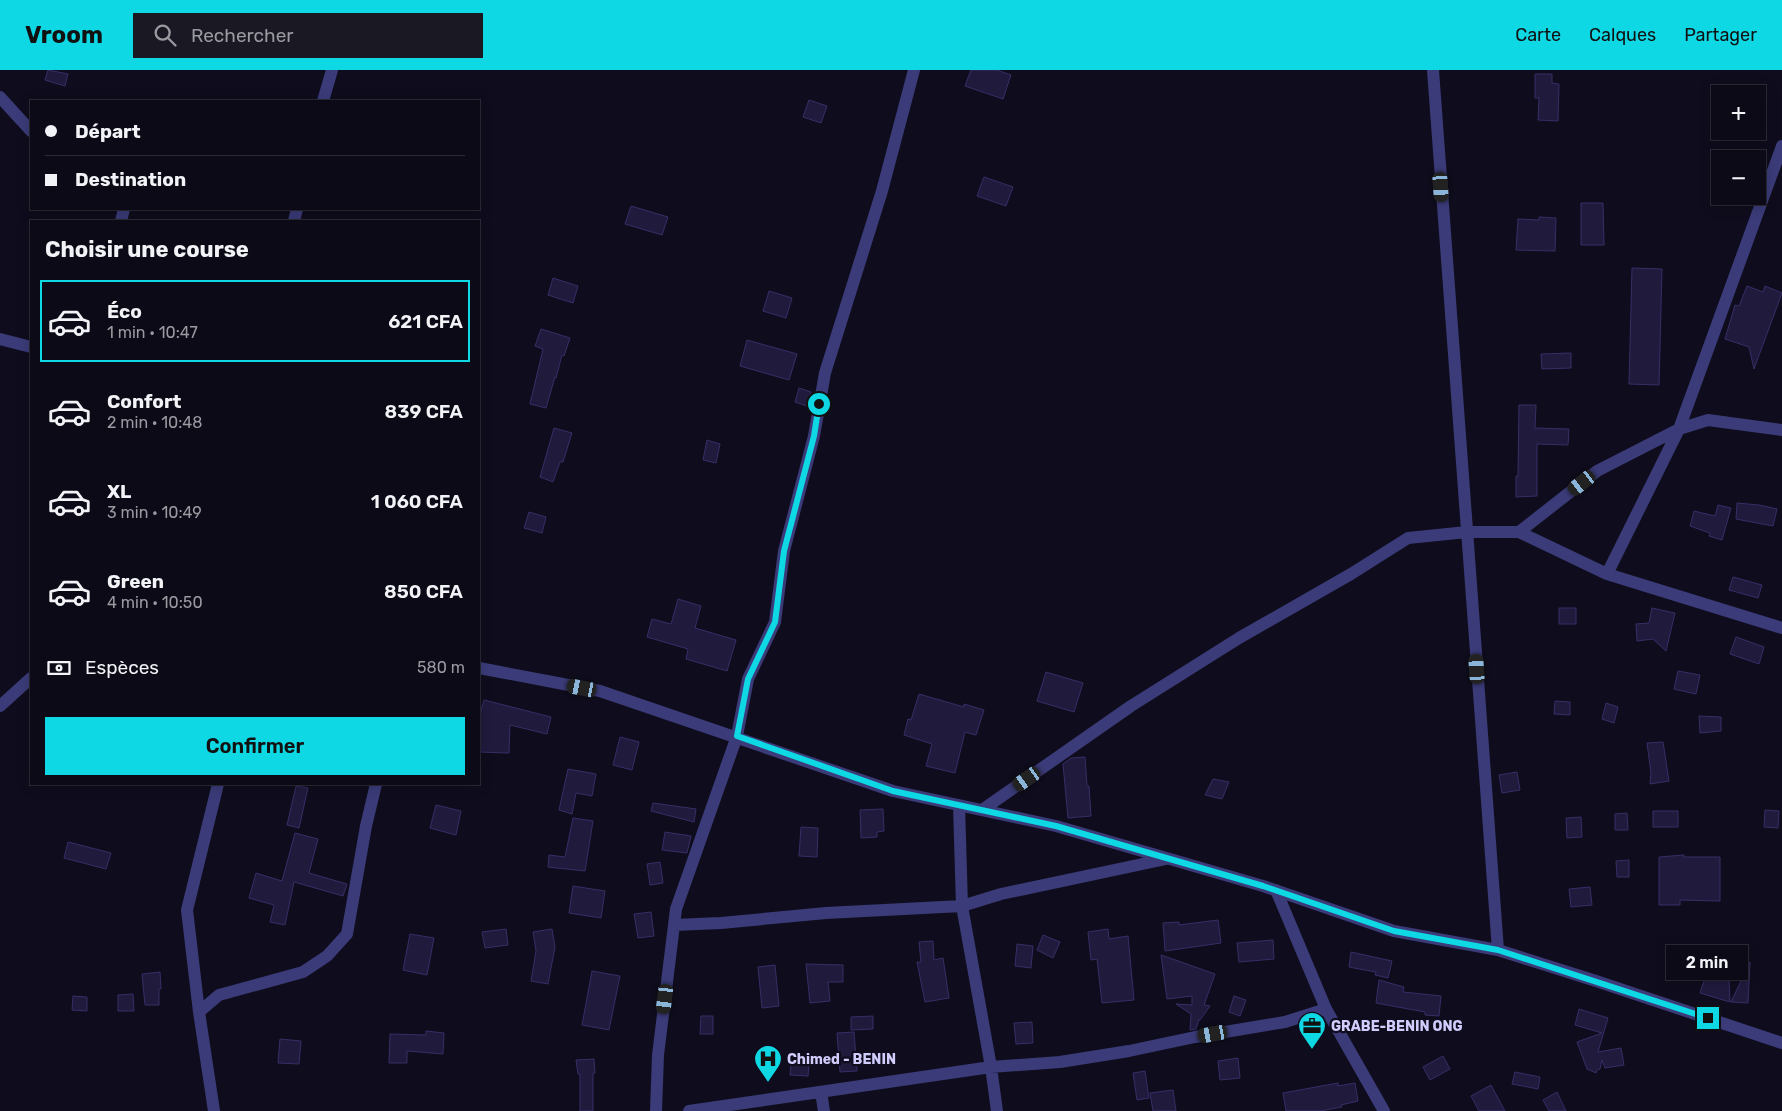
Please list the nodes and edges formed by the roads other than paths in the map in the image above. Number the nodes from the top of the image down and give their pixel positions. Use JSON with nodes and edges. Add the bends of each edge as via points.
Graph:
{"nodes":[{"id":1,"x":332,"y":70,"type":"edge"},
{"id":2,"x":914,"y":70,"type":"edge"},
{"id":3,"x":1433,"y":70,"type":"edge"},
{"id":4,"x":0,"y":97,"type":"edge"},
{"id":5,"x":323,"y":100,"type":"edge"},
{"id":6,"x":30,"y":130,"type":"edge"},
{"id":7,"x":1782,"y":146,"type":"edge"},
{"id":8,"x":0,"y":339,"type":"edge"},
{"id":9,"x":30,"y":347,"type":"edge"},
{"id":10,"x":1680,"y":429,"type":"junction"},
{"id":11,"x":1782,"y":430,"type":"edge"},
{"id":12,"x":1466,"y":532,"type":"junction"},
{"id":13,"x":1519,"y":532,"type":"junction"},
{"id":14,"x":1607,"y":574,"type":"junction"},
{"id":15,"x":1782,"y":628,"type":"edge"},
{"id":16,"x":480,"y":668,"type":"edge"},
{"id":17,"x":30,"y":679,"type":"edge"},
{"id":18,"x":0,"y":706,"type":"edge"},
{"id":19,"x":737,"y":736,"type":"junction"},
{"id":20,"x":218,"y":785,"type":"edge"},
{"id":21,"x":376,"y":785,"type":"edge"},
{"id":22,"x":959,"y":805,"type":"junction"},
{"id":23,"x":982,"y":810,"type":"junction"},
{"id":24,"x":1169,"y":859,"type":"junction"},
{"id":25,"x":1276,"y":890,"type":"junction"},
{"id":26,"x":962,"y":906,"type":"junction"},
{"id":27,"x":674,"y":925,"type":"junction"},
{"id":28,"x":1498,"y":950,"type":"junction"},
{"id":29,"x":1326,"y":1009,"type":"junction"},
{"id":30,"x":199,"y":1012,"type":"junction"},
{"id":31,"x":1782,"y":1043,"type":"edge"},
{"id":32,"x":991,"y":1067,"type":"junction"},
{"id":33,"x":821,"y":1092,"type":"junction"},
{"id":34,"x":214,"y":1111,"type":"edge"},
{"id":35,"x":656,"y":1111,"type":"edge"},
{"id":36,"x":689,"y":1111,"type":"edge"},
{"id":37,"x":824,"y":1111,"type":"edge"},
{"id":38,"x":997,"y":1111,"type":"edge"},
{"id":39,"x":1384,"y":1111,"type":"edge"}],
"edges":[{"from":1,"to":5,"type":"street"},
{"from":2,"to":19,"type":"street","via":[[882,191],[825,373],[814,436],[784,551],[775,622],[748,679]]},
{"from":3,"to":12,"type":"street"},
{"from":4,"to":6,"type":"street"},
{"from":7,"to":10,"type":"street"},
{"from":8,"to":9,"type":"street"},
{"from":10,"to":11,"type":"street","via":[[1708,420]]},
{"from":10,"to":13,"type":"street","via":[[1597,471]]},
{"from":10,"to":14,"type":"street"},
{"from":12,"to":13,"type":"street"},
{"from":12,"to":23,"type":"street","via":[[1408,538],[1131,706]]},
{"from":12,"to":28,"type":"street"},
{"from":13,"to":14,"type":"street"},
{"from":14,"to":15,"type":"street"},
{"from":16,"to":19,"type":"street","via":[[600,691]]},
{"from":17,"to":18,"type":"street"},
{"from":19,"to":22,"type":"street","via":[[893,791]]},
{"from":19,"to":27,"type":"street","via":[[676,910]]},
{"from":20,"to":30,"type":"street","via":[[188,910]]},
{"from":21,"to":30,"type":"street","via":[[347,934],[327,956],[303,972],[219,995]]},
{"from":22,"to":23,"type":"street"},
{"from":22,"to":26,"type":"street"},
{"from":23,"to":24,"type":"street","via":[[1056,826]]},
{"from":24,"to":25,"type":"street"},
{"from":24,"to":26,"type":"street","via":[[1002,894]]},
{"from":25,"to":28,"type":"street","via":[[1394,931]]},
{"from":25,"to":29,"type":"street"},
{"from":26,"to":27,"type":"street"},
{"from":26,"to":32,"type":"street"},
{"from":27,"to":35,"type":"street","via":[[658,1055]]},
{"from":28,"to":31,"type":"street"},
{"from":29,"to":32,"type":"street","via":[[1285,1022],[1128,1051],[1060,1062]]},
{"from":29,"to":39,"type":"street"},
{"from":30,"to":34,"type":"street"},
{"from":32,"to":33,"type":"street"},
{"from":32,"to":38,"type":"street"},
{"from":33,"to":36,"type":"street"},
{"from":33,"to":37,"type":"street"}]}
